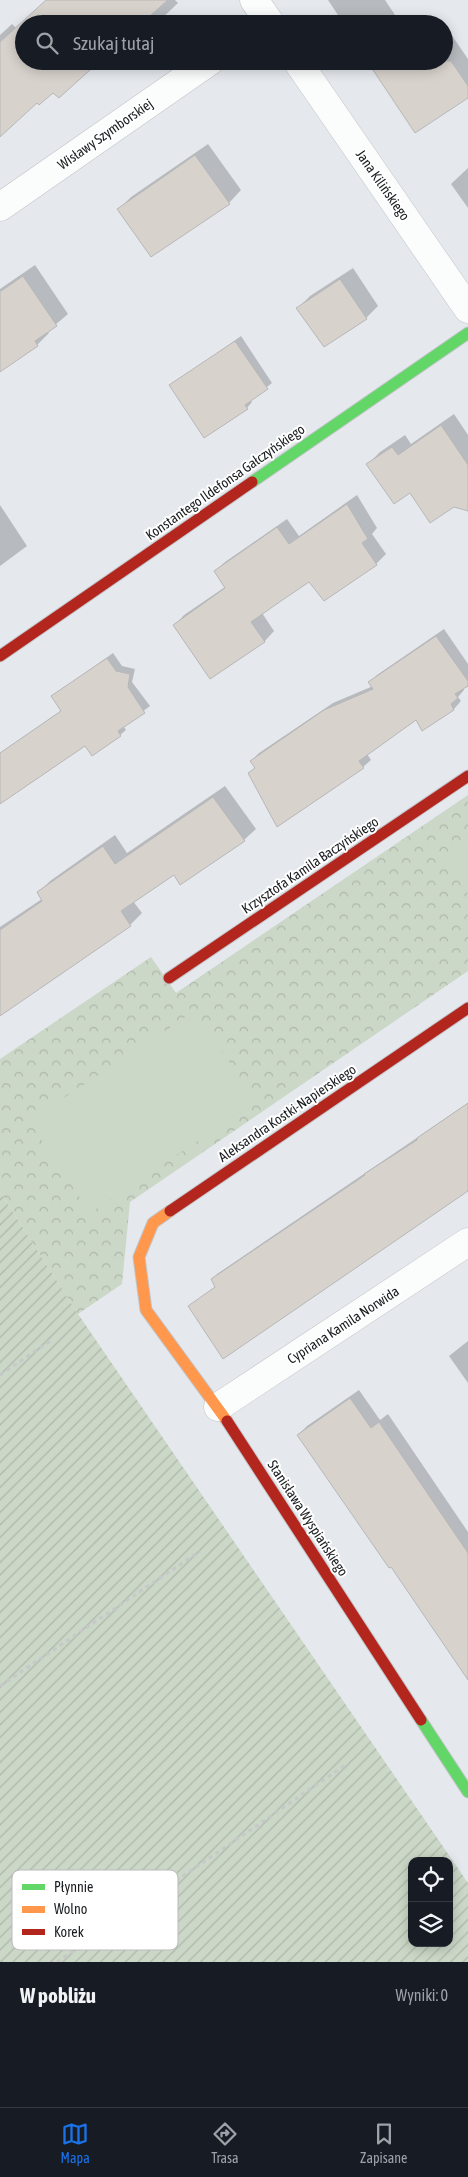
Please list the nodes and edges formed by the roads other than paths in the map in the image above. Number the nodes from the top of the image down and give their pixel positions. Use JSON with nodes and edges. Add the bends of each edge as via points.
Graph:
{"nodes":[{"id":1,"x":197,"y":70,"type":"edge"},
{"id":2,"x":303,"y":70,"type":"edge"},
{"id":3,"x":0,"y":207,"type":"edge"},
{"id":4,"x":468,"y":309,"type":"edge"},
{"id":5,"x":468,"y":333,"type":"edge"},
{"id":6,"x":0,"y":656,"type":"edge"},
{"id":7,"x":468,"y":776,"type":"edge"},
{"id":8,"x":169,"y":978,"type":"dead end"},
{"id":9,"x":468,"y":1008,"type":"edge"},
{"id":10,"x":468,"y":1242,"type":"edge"},
{"id":11,"x":138,"y":1257,"type":"joint"},
{"id":12,"x":218,"y":1408,"type":"junction"},
{"id":13,"x":468,"y":1792,"type":"edge"}],
"edges":[{"from":1,"to":3,"type":"street","name":"Wisławy Szymborskiej"},
{"from":2,"to":4,"type":"street","name":"Jana Kilińskiego"},
{"from":5,"to":6,"type":"street","name":"Konstantego Ildefonsa Gałczyńskiego"},
{"from":7,"to":8,"type":"street","name":"Krzysztofa Kamila Baczyńskiego"},
{"from":9,"to":11,"type":"street","name":"Aleksandra Kostki-Napierskiego","via":[[153,1223]]},
{"from":10,"to":12,"type":"street","name":"Cypriana Kamila Norwida"},
{"from":11,"to":12,"type":"street","name":"Stanisława Wyspiańskiego","via":[[146,1310]]},
{"from":12,"to":13,"type":"street","name":"Stanisława Wyspiańskiego"}]}
